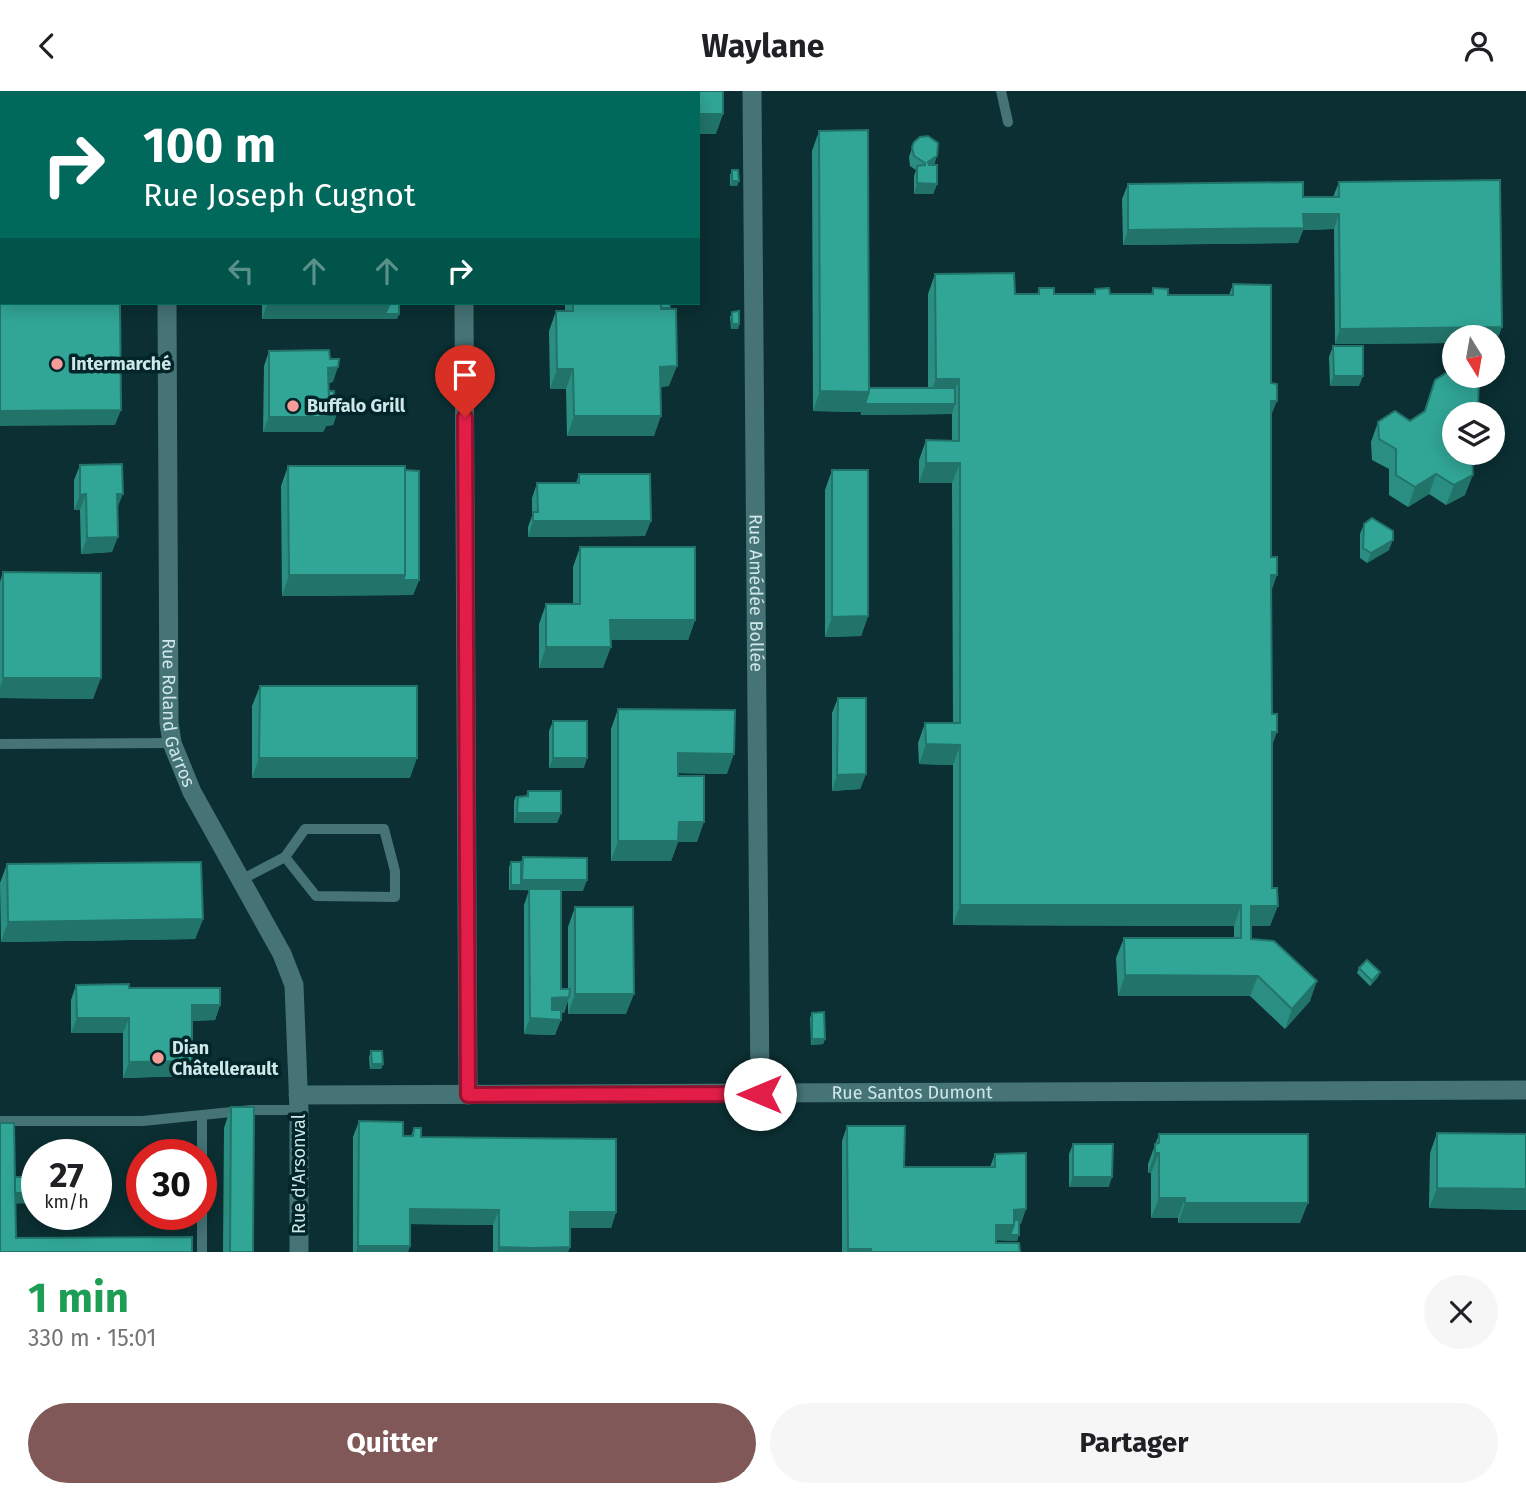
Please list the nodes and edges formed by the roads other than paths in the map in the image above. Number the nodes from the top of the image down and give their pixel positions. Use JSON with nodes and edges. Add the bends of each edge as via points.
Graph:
{"nodes":[{"id":1,"x":752,"y":91,"type":"edge"},
{"id":2,"x":1002,"y":91,"type":"edge"},
{"id":3,"x":1008,"y":122,"type":"dead end"},
{"id":4,"x":167,"y":305,"type":"edge"},
{"id":5,"x":464,"y":305,"type":"edge"},
{"id":6,"x":172,"y":743,"type":"junction"},
{"id":7,"x":0,"y":744,"type":"edge"},
{"id":8,"x":285,"y":857,"type":"junction"},
{"id":9,"x":242,"y":880,"type":"junction"},
{"id":10,"x":1526,"y":1090,"type":"edge"},
{"id":11,"x":760,"y":1094,"type":"junction"},
{"id":12,"x":468,"y":1095,"type":"junction"},
{"id":13,"x":298,"y":1103,"type":"junction"},
{"id":14,"x":201,"y":1115,"type":"junction"},
{"id":15,"x":0,"y":1121,"type":"edge"},
{"id":16,"x":202,"y":1252,"type":"edge"},
{"id":17,"x":299,"y":1252,"type":"edge"}],
"edges":[{"from":1,"to":11,"type":"street","name":"Rue Amédée Bollée"},
{"from":2,"to":3,"type":"lane"},
{"from":4,"to":6,"type":"street","name":"Rue Roland Garros"},
{"from":5,"to":12,"type":"street"},
{"from":6,"to":7,"type":"lane"},
{"from":6,"to":9,"type":"street","name":"Rue Roland Garros","via":[[192,792]]},
{"from":8,"to":8,"type":"lane","via":[[316,896],[395,897],[395,871],[384,829],[305,829]]},
{"from":8,"to":9,"type":"lane"},
{"from":9,"to":13,"type":"street","name":"Rue Roland Garros","via":[[282,954],[293,985]]},
{"from":10,"to":11,"type":"street","name":"Rue Santos Dumont"},
{"from":11,"to":12,"type":"street","name":"Rue Santos Dumont"},
{"from":12,"to":13,"type":"street","name":"Rue Santos Dumont"},
{"from":13,"to":14,"type":"lane"},
{"from":13,"to":17,"type":"street","name":"Rue d'Arsonval"},
{"from":14,"to":15,"type":"lane","via":[[143,1121]]},
{"from":14,"to":16,"type":"lane"}]}
